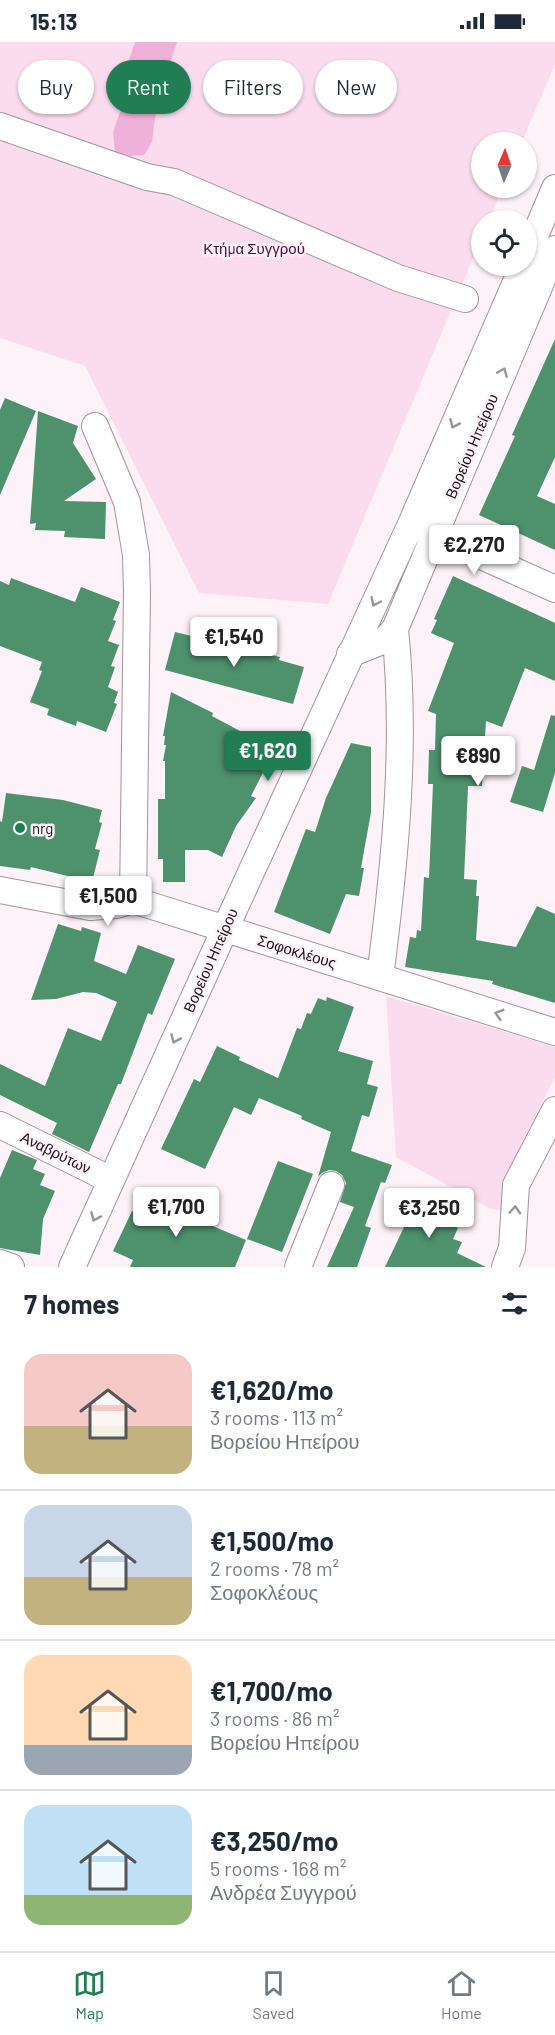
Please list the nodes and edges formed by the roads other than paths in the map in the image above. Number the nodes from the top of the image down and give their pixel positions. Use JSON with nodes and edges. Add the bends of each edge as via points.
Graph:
{"nodes":[{"id":1,"x":0,"y":126,"type":"edge"},
{"id":2,"x":555,"y":188,"type":"edge"},
{"id":3,"x":542,"y":249,"type":"edge"},
{"id":4,"x":519,"y":276,"type":"edge"},
{"id":5,"x":465,"y":299,"type":"dead end"},
{"id":6,"x":95,"y":426,"type":"dead end"},
{"id":7,"x":411,"y":524,"type":"junction"},
{"id":8,"x":434,"y":534,"type":"junction"},
{"id":9,"x":555,"y":589,"type":"edge"},
{"id":10,"x":395,"y":629,"type":"junction"},
{"id":11,"x":350,"y":654,"type":"junction"},
{"id":12,"x":0,"y":890,"type":"edge"},
{"id":13,"x":133,"y":900,"type":"junction"},
{"id":14,"x":225,"y":928,"type":"junction"},
{"id":15,"x":380,"y":977,"type":"junction"},
{"id":16,"x":555,"y":1032,"type":"edge"},
{"id":17,"x":555,"y":1110,"type":"edge"},
{"id":18,"x":0,"y":1125,"type":"edge"},
{"id":19,"x":111,"y":1180,"type":"junction"},
{"id":20,"x":331,"y":1185,"type":"dead end"},
{"id":21,"x":0,"y":1263,"type":"edge"},
{"id":22,"x":11,"y":1267,"type":"edge"},
{"id":23,"x":72,"y":1267,"type":"edge"},
{"id":24,"x":298,"y":1267,"type":"edge"},
{"id":25,"x":505,"y":1267,"type":"edge"}],
"edges":[{"from":1,"to":5,"type":"street","via":[[147,177],[174,182],[398,278]]},
{"from":2,"to":3,"type":"street","name":"Βορείου Ηπείρου"},
{"from":8,"to":3,"type":"street","name":"Βορείου Ηπείρου","one_way":true},
{"from":4,"to":7,"type":"street","name":"Βορείου Ηπείρου","one_way":true},
{"from":6,"to":13,"type":"street","via":[[127,502],[136,555]]},
{"from":7,"to":8,"type":"street"},
{"from":7,"to":11,"type":"street","name":"Βορείου Ηπείρου","one_way":true},
{"from":8,"to":9,"type":"street"},
{"from":8,"to":10,"type":"street","name":"Βορείου Ηπείρου"},
{"from":10,"to":11,"type":"street","via":[[385,640]]},
{"from":10,"to":15,"type":"street","via":[[400,678],[398,806]]},
{"from":11,"to":14,"type":"street","name":"Βορείου Ηπείρου"},
{"from":12,"to":13,"type":"street","name":"Σοφοκλέους","via":[[90,907]]},
{"from":13,"to":14,"type":"street","name":"Σοφοκλέους"},
{"from":14,"to":15,"type":"street","name":"Σοφοκλέους"},
{"from":14,"to":19,"type":"street","name":"Βορείου Ηπείρου","one_way":true},
{"from":16,"to":15,"type":"street","name":"Σοφοκλέους","one_way":true},
{"from":25,"to":17,"type":"street","one_way":true,"via":[[513,1245],[516,1185]]},
{"from":18,"to":19,"type":"street","name":"Αναβρύτων"},
{"from":19,"to":23,"type":"street","name":"Βορείου Ηπείρου","one_way":true},
{"from":20,"to":24,"type":"street"},
{"from":21,"to":22,"type":"street"}]}
